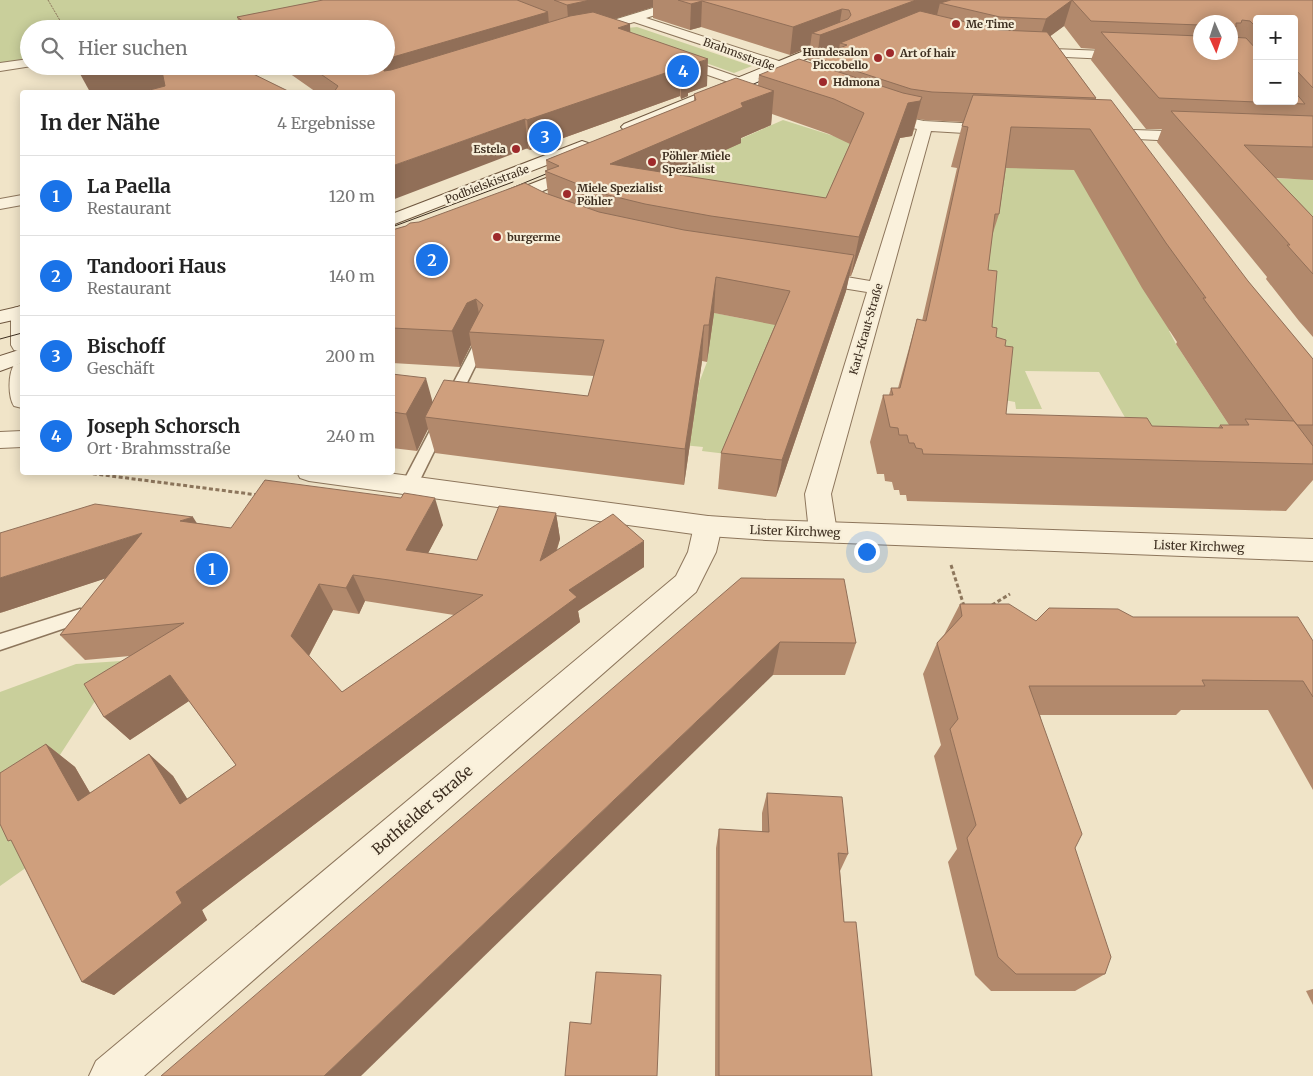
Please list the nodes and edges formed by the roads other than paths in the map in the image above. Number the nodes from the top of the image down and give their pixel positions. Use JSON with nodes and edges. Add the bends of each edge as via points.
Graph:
{"nodes":[{"id":1,"x":691,"y":0,"type":"edge"},
{"id":2,"x":292,"y":13,"type":"edge"},
{"id":3,"x":635,"y":18,"type":"junction"},
{"id":4,"x":260,"y":20,"type":"edge"},
{"id":5,"x":595,"y":31,"type":"junction"},
{"id":6,"x":577,"y":35,"type":"edge"},
{"id":7,"x":853,"y":36,"type":"edge"},
{"id":8,"x":614,"y":37,"type":"edge"},
{"id":9,"x":1011,"y":51,"type":"edge"},
{"id":10,"x":660,"y":54,"type":"edge"},
{"id":11,"x":1148,"y":56,"type":"edge"},
{"id":12,"x":20,"y":64,"type":"edge"},
{"id":13,"x":778,"y":65,"type":"junction"},
{"id":14,"x":0,"y":67,"type":"edge"},
{"id":15,"x":805,"y":76,"type":"edge"},
{"id":16,"x":740,"y":82,"type":"junction"},
{"id":17,"x":787,"y":83,"type":"junction"},
{"id":18,"x":812,"y":92,"type":"edge"},
{"id":19,"x":756,"y":97,"type":"edge"},
{"id":20,"x":866,"y":111,"type":"edge"},
{"id":21,"x":925,"y":127,"type":"junction"},
{"id":22,"x":1015,"y":130,"type":"edge"},
{"id":23,"x":616,"y":132,"type":"edge"},
{"id":24,"x":1082,"y":133,"type":"edge"},
{"id":25,"x":1121,"y":134,"type":"junction"},
{"id":26,"x":1208,"y":138,"type":"edge"},
{"id":27,"x":598,"y":140,"type":"edge"},
{"id":28,"x":1133,"y":150,"type":"edge"},
{"id":29,"x":592,"y":164,"type":"edge"},
{"id":30,"x":510,"y":198,"type":"junction"},
{"id":31,"x":20,"y":200,"type":"edge"},
{"id":32,"x":0,"y":204,"type":"edge"},
{"id":33,"x":484,"y":209,"type":"edge"},
{"id":34,"x":532,"y":209,"type":"edge"},
{"id":35,"x":395,"y":219,"type":"edge"},
{"id":36,"x":790,"y":274,"type":"edge"},
{"id":37,"x":878,"y":288,"type":"junction"},
{"id":38,"x":20,"y":312,"type":"edge"},
{"id":39,"x":0,"y":317,"type":"edge"},
{"id":40,"x":482,"y":340,"type":"edge"},
{"id":41,"x":20,"y":356,"type":"edge"},
{"id":42,"x":20,"y":357,"type":"edge"},
{"id":43,"x":0,"y":360,"type":"edge"},
{"id":44,"x":0,"y":364,"type":"edge"},
{"id":45,"x":20,"y":439,"type":"edge"},
{"id":46,"x":0,"y":440,"type":"edge"},
{"id":47,"x":331,"y":475,"type":"edge"},
{"id":48,"x":409,"y":486,"type":"junction"},
{"id":49,"x":708,"y":526,"type":"junction"},
{"id":50,"x":823,"y":532,"type":"junction"},
{"id":51,"x":1313,"y":550,"type":"edge"},
{"id":52,"x":80,"y":616,"type":"edge"},
{"id":53,"x":0,"y":642,"type":"edge"},
{"id":54,"x":111,"y":1076,"type":"edge"}],
"edges":[{"from":1,"to":3,"type":"street"},
{"from":2,"to":4,"type":"street"},
{"from":3,"to":5,"type":"street"},
{"from":3,"to":13,"type":"street","name":"Brahmsstraße"},
{"from":5,"to":6,"type":"street"},
{"from":5,"to":8,"type":"street"},
{"from":7,"to":13,"type":"street"},
{"from":9,"to":11,"type":"street"},
{"from":10,"to":16,"type":"street","name":"Brahmsstraße"},
{"from":12,"to":14,"type":"street"},
{"from":13,"to":16,"type":"street"},
{"from":13,"to":17,"type":"street","name":"Brahmsstraße"},
{"from":15,"to":17,"type":"street"},
{"from":16,"to":17,"type":"street","name":"Brahmsstraße"},
{"from":16,"to":23,"type":"street"},
{"from":17,"to":18,"type":"street"},
{"from":17,"to":19,"type":"street"},
{"from":20,"to":21,"type":"street"},
{"from":21,"to":22,"type":"street"},
{"from":21,"to":37,"type":"street","name":"Karl-Kraut-Straße"},
{"from":24,"to":25,"type":"street"},
{"from":25,"to":26,"type":"street"},
{"from":25,"to":28,"type":"street"},
{"from":27,"to":35,"type":"street","name":"Podbielskistraße"},
{"from":29,"to":30,"type":"street","name":"Podbielskistraße"},
{"from":30,"to":33,"type":"street","name":"Podbielskistraße"},
{"from":30,"to":34,"type":"street"},
{"from":31,"to":32,"type":"street"},
{"from":36,"to":37,"type":"street"},
{"from":37,"to":50,"type":"street","name":"Karl-Kraut-Straße","via":[[818,494]]},
{"from":38,"to":39,"type":"street"},
{"from":40,"to":48,"type":"lane"},
{"from":41,"to":43,"type":"lane"},
{"from":42,"to":44,"type":"street"},
{"from":45,"to":46,"type":"street"},
{"from":47,"to":48,"type":"street","name":"Lister Kirchweg"},
{"from":48,"to":49,"type":"street","name":"Lister Kirchweg"},
{"from":49,"to":50,"type":"street","name":"Lister Kirchweg"},
{"from":49,"to":54,"type":"street","name":"Bothfelder Straße","via":[[702,552],[686,584]]},
{"from":50,"to":51,"type":"street","name":"Lister Kirchweg"},
{"from":52,"to":53,"type":"lane"}]}
